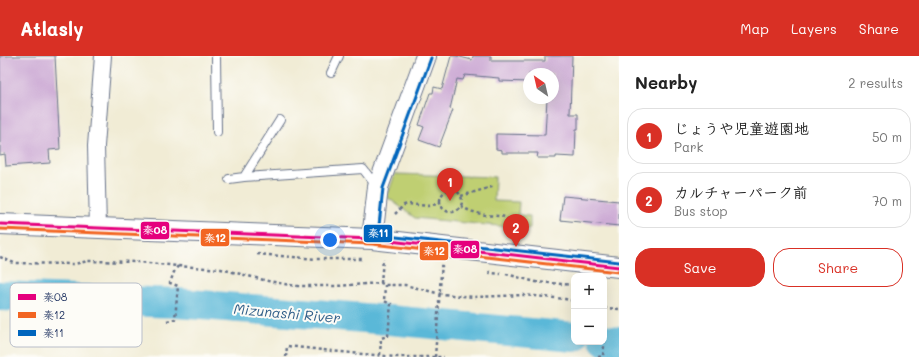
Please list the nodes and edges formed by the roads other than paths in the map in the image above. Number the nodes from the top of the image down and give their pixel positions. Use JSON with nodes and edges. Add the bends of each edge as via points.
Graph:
{"nodes":[{"id":1,"x":103,"y":56,"type":"edge"},
{"id":2,"x":216,"y":56,"type":"edge"},
{"id":3,"x":339,"y":56,"type":"edge"},
{"id":4,"x":426,"y":56,"type":"edge"},
{"id":5,"x":331,"y":73,"type":"dead end"},
{"id":6,"x":280,"y":120,"type":"dead end"},
{"id":7,"x":217,"y":132,"type":"dead end"},
{"id":8,"x":244,"y":177,"type":"junction"},
{"id":9,"x":230,"y":179,"type":"dead end"},
{"id":10,"x":378,"y":187,"type":"junction"},
{"id":11,"x":0,"y":224,"type":"edge"},
{"id":12,"x":98,"y":228,"type":"junction"},
{"id":13,"x":372,"y":239,"type":"junction"},
{"id":14,"x":619,"y":267,"type":"edge"}],
"edges":[{"from":1,"to":12,"type":"street","via":[[96,146]]},
{"from":2,"to":7,"type":"lane"},
{"from":3,"to":5,"type":"lane"},
{"from":4,"to":10,"type":"street"},
{"from":6,"to":8,"type":"lane"},
{"from":8,"to":9,"type":"lane"},
{"from":8,"to":10,"type":"lane","via":[[363,169]]},
{"from":10,"to":13,"type":"street"},
{"from":11,"to":12,"type":"street"},
{"from":12,"to":13,"type":"street"},
{"from":13,"to":14,"type":"street"}]}
